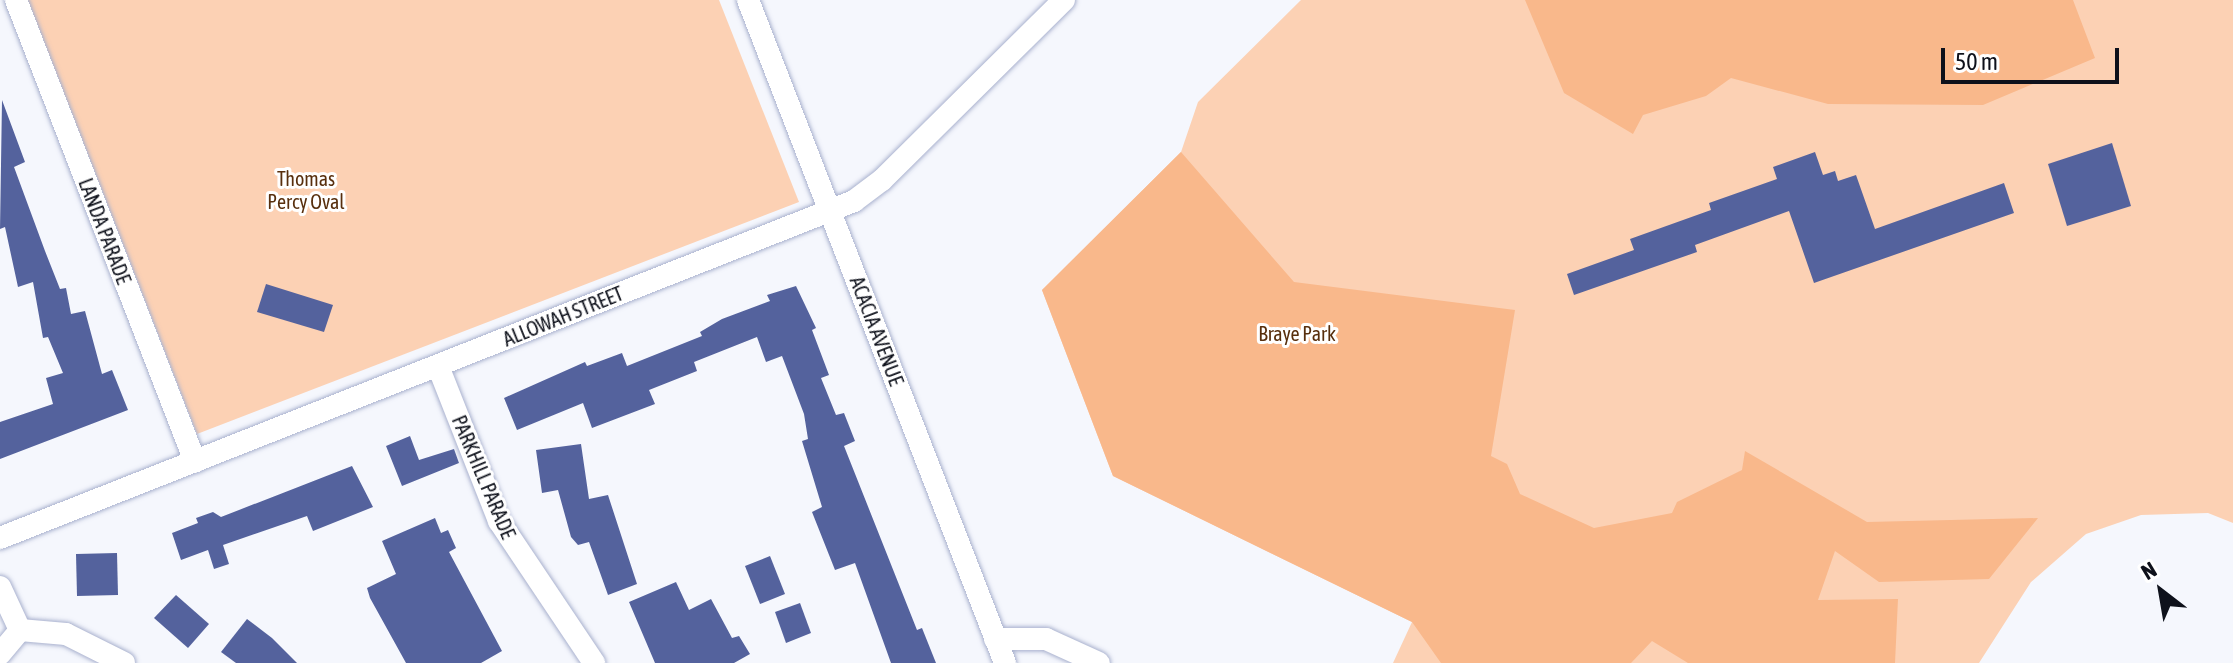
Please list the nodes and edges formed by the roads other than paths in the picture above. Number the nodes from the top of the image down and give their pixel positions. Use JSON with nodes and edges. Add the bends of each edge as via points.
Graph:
{"nodes":[{"id":1,"x":16,"y":0,"type":"edge"},
{"id":2,"x":748,"y":0,"type":"edge"},
{"id":3,"x":1064,"y":0,"type":"edge"},
{"id":4,"x":831,"y":211,"type":"junction"},
{"id":5,"x":438,"y":366,"type":"junction"},
{"id":6,"x":195,"y":462,"type":"junction"},
{"id":7,"x":0,"y":538,"type":"edge"},
{"id":8,"x":0,"y":587,"type":"edge"},
{"id":9,"x":20,"y":630,"type":"junction"},
{"id":10,"x":995,"y":639,"type":"junction"},
{"id":11,"x":0,"y":654,"type":"edge"},
{"id":12,"x":124,"y":663,"type":"edge"},
{"id":13,"x":594,"y":663,"type":"edge"},
{"id":14,"x":1005,"y":663,"type":"edge"},
{"id":15,"x":1099,"y":663,"type":"edge"}],
"edges":[{"from":1,"to":6,"type":"street","name":"LANDA PARADE"},
{"from":2,"to":4,"type":"street","name":"ACACIA AVENUE"},
{"from":3,"to":4,"type":"street","name":"ALLOWAH STREET","via":[[868,193]]},
{"from":4,"to":5,"type":"street","name":"ALLOWAH STREET"},
{"from":4,"to":10,"type":"street","name":"ACACIA AVENUE"},
{"from":5,"to":6,"type":"street","name":"ALLOWAH STREET"},
{"from":5,"to":13,"type":"street","name":"PARKHILL PARADE","via":[[499,521]]},
{"from":6,"to":7,"type":"street","name":"ALLOWAH STREET"},
{"from":8,"to":9,"type":"street"},
{"from":9,"to":11,"type":"street"},
{"from":9,"to":12,"type":"street","via":[[66,634]]},
{"from":10,"to":14,"type":"street","name":"ACACIA AVENUE"},
{"from":10,"to":15,"type":"street","via":[[1046,639]]}]}
